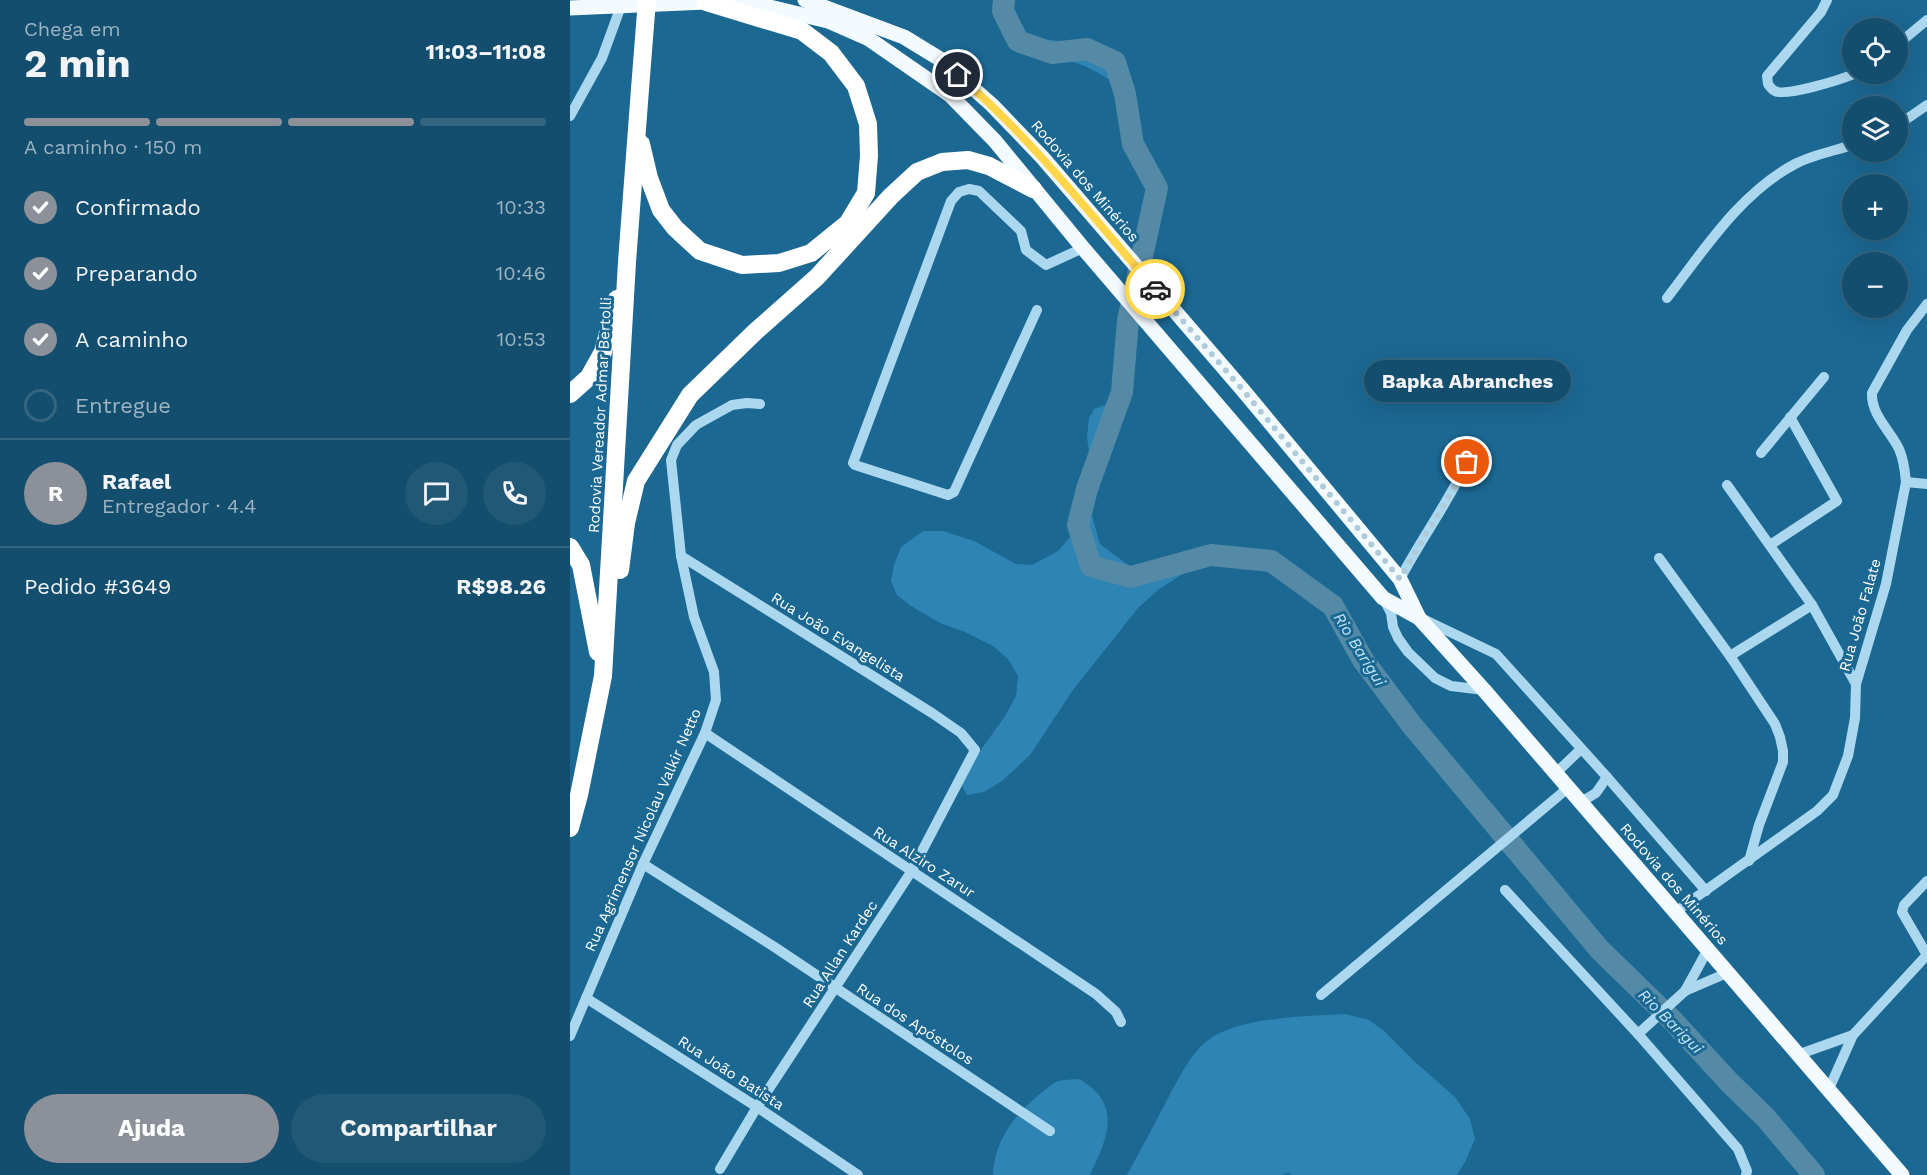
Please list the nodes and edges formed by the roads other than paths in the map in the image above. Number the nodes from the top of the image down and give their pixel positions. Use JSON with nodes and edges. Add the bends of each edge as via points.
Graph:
{"nodes":[{"id":1,"x":648,"y":0,"type":"edge"},
{"id":2,"x":805,"y":0,"type":"edge"},
{"id":3,"x":1827,"y":0,"type":"edge"},
{"id":4,"x":706,"y":2,"type":"junction"},
{"id":5,"x":621,"y":6,"type":"junction"},
{"id":6,"x":572,"y":8,"type":"edge"},
{"id":7,"x":1927,"y":20,"type":"edge"},
{"id":8,"x":1908,"y":36,"type":"edge"},
{"id":9,"x":1842,"y":78,"type":"edge"},
{"id":10,"x":1927,"y":105,"type":"edge"},
{"id":11,"x":570,"y":117,"type":"edge"},
{"id":12,"x":1908,"y":118,"type":"edge"},
{"id":13,"x":637,"y":129,"type":"junction"},
{"id":14,"x":1842,"y":148,"type":"edge"},
{"id":15,"x":1034,"y":189,"type":"junction"},
{"id":16,"x":1083,"y":248,"type":"junction"},
{"id":17,"x":627,"y":262,"type":"junction"},
{"id":18,"x":1667,"y":298,"type":"dead end"},
{"id":19,"x":1927,"y":304,"type":"edge"},
{"id":20,"x":1037,"y":310,"type":"dead end"},
{"id":21,"x":1824,"y":377,"type":"dead end"},
{"id":22,"x":570,"y":394,"type":"edge"},
{"id":23,"x":760,"y":404,"type":"dead end"},
{"id":24,"x":1790,"y":417,"type":"junction"},
{"id":25,"x":1761,"y":453,"type":"dead end"},
{"id":26,"x":1467,"y":462,"type":"dead end"},
{"id":27,"x":1906,"y":482,"type":"junction"},
{"id":28,"x":1927,"y":484,"type":"edge"},
{"id":29,"x":1727,"y":485,"type":"dead end"},
{"id":30,"x":1770,"y":545,"type":"junction"},
{"id":31,"x":570,"y":547,"type":"edge"},
{"id":32,"x":681,"y":555,"type":"junction"},
{"id":33,"x":1659,"y":558,"type":"dead end"},
{"id":34,"x":1400,"y":579,"type":"junction"},
{"id":35,"x":1383,"y":598,"type":"junction"},
{"id":36,"x":1812,"y":605,"type":"junction"},
{"id":37,"x":1419,"y":618,"type":"junction"},
{"id":38,"x":1730,"y":656,"type":"junction"},
{"id":39,"x":603,"y":676,"type":"junction"},
{"id":40,"x":1857,"y":684,"type":"junction"},
{"id":41,"x":1484,"y":690,"type":"junction"},
{"id":42,"x":705,"y":733,"type":"junction"},
{"id":43,"x":1581,"y":748,"type":"junction"},
{"id":44,"x":975,"y":750,"type":"joint"},
{"id":45,"x":1556,"y":773,"type":"junction"},
{"id":46,"x":1607,"y":777,"type":"junction"},
{"id":47,"x":1568,"y":788,"type":"junction"},
{"id":48,"x":1581,"y":802,"type":"junction"},
{"id":49,"x":570,"y":828,"type":"edge"},
{"id":50,"x":1749,"y":861,"type":"junction"},
{"id":51,"x":643,"y":864,"type":"junction"},
{"id":52,"x":911,"y":872,"type":"junction"},
{"id":53,"x":1926,"y":885,"type":"edge"},
{"id":54,"x":1505,"y":890,"type":"dead end"},
{"id":55,"x":1706,"y":891,"type":"junction"},
{"id":56,"x":1674,"y":913,"type":"junction"},
{"id":57,"x":1707,"y":951,"type":"junction"},
{"id":58,"x":1927,"y":955,"type":"edge"},
{"id":59,"x":1727,"y":973,"type":"junction"},
{"id":60,"x":834,"y":989,"type":"junction"},
{"id":61,"x":1685,"y":991,"type":"junction"},
{"id":62,"x":1321,"y":994,"type":"dead end"},
{"id":63,"x":586,"y":998,"type":"junction"},
{"id":64,"x":1121,"y":1022,"type":"dead end"},
{"id":65,"x":1638,"y":1034,"type":"junction"},
{"id":66,"x":1853,"y":1035,"type":"junction"},
{"id":67,"x":570,"y":1036,"type":"edge"},
{"id":68,"x":1797,"y":1055,"type":"junction"},
{"id":69,"x":1828,"y":1091,"type":"junction"},
{"id":70,"x":757,"y":1107,"type":"junction"},
{"id":71,"x":1050,"y":1131,"type":"dead end"},
{"id":72,"x":720,"y":1169,"type":"dead end"},
{"id":73,"x":858,"y":1175,"type":"edge"},
{"id":74,"x":1746,"y":1175,"type":"edge"},
{"id":75,"x":1902,"y":1175,"type":"edge"}],
"edges":[{"from":1,"to":13,"type":"highway","name":"Rodovia Vereador Admar Bertolli","bridge":true},
{"from":2,"to":34,"type":"main road","name":"Rodovia dos Minérios","via":[[904,37],[940,59],[992,105],[1042,157]]},
{"from":3,"to":9,"type":"street","via":[[1767,76],[1768,84],[1783,93]]},
{"from":4,"to":5,"type":"main road","name":"Rodovia dos Minérios"},
{"from":4,"to":13,"type":"highway","via":[[802,31],[831,53],[856,87],[868,124],[866,194],[848,224],[811,253],[779,264],[742,265],[700,251],[661,210]]},
{"from":4,"to":15,"type":"main road","name":"Rodovia dos Minérios","via":[[761,5],[828,21],[869,39],[950,95]]},
{"from":5,"to":6,"type":"main road","name":"Rodovia dos Minérios"},
{"from":5,"to":11,"type":"street","via":[[602,58]]},
{"from":7,"to":8,"type":"street"},
{"from":10,"to":12,"type":"street"},
{"from":13,"to":17,"type":"highway","name":"Rodovia Vereador Admar Bertolli"},
{"from":14,"to":18,"type":"street","via":[[1798,163],[1756,191]]},
{"from":15,"to":16,"type":"main road","name":"Rodovia dos Minérios"},
{"from":15,"to":39,"type":"highway","via":[[968,160],[942,162],[917,172],[817,277],[690,395],[636,481]]},
{"from":16,"to":20,"type":"street","via":[[1046,266],[1026,250],[1021,231],[979,191],[959,192],[951,201],[853,463],[948,495],[954,492]]},
{"from":16,"to":35,"type":"main road","name":"Rodovia dos Minérios"},
{"from":17,"to":22,"type":"highway","via":[[603,352],[589,377]]},
{"from":17,"to":39,"type":"highway","name":"Rodovia Vereador Admar Bertolli"},
{"from":19,"to":27,"type":"street","name":"Rua João Falate","via":[[1907,330],[1872,393],[1874,410],[1900,451]]},
{"from":21,"to":24,"type":"street"},
{"from":23,"to":32,"type":"street","name":"Rua Agrimensor Nicolau Valkir Netto","via":[[732,405],[696,425],[677,445],[671,460]]},
{"from":24,"to":25,"type":"street"},
{"from":24,"to":30,"type":"street","via":[[1837,501]]},
{"from":26,"to":34,"type":"street"},
{"from":27,"to":28,"type":"street"},
{"from":27,"to":40,"type":"street","name":"Rua João Falate","via":[[1886,584]]},
{"from":29,"to":30,"type":"street"},
{"from":30,"to":36,"type":"street"},
{"from":31,"to":39,"type":"highway","via":[[581,566]]},
{"from":32,"to":42,"type":"street","name":"Rua Agrimensor Nicolau Valkir Netto","via":[[694,617],[714,672],[716,700]]},
{"from":32,"to":44,"type":"street","name":"Rua João Evangelista","via":[[932,713],[961,733]]},
{"from":33,"to":38,"type":"street"},
{"from":34,"to":37,"type":"main road","name":"Rodovia dos Minérios"},
{"from":35,"to":37,"type":"main road","name":"Rodovia dos Minérios"},
{"from":35,"to":41,"type":"street","via":[[1398,638],[1436,678],[1451,686]]},
{"from":36,"to":38,"type":"street"},
{"from":36,"to":40,"type":"street"},
{"from":37,"to":41,"type":"main road","name":"Rodovia dos Minérios"},
{"from":37,"to":43,"type":"street","via":[[1496,654]]},
{"from":38,"to":50,"type":"street","via":[[1775,724],[1783,751],[1783,762]]},
{"from":39,"to":49,"type":"highway","name":"Rodovia Vereador Admar Bertolli"},
{"from":40,"to":50,"type":"street","name":"Rua João Falate","via":[[1853,737],[1833,795]]},
{"from":41,"to":45,"type":"main road","name":"Rodovia dos Minérios"},
{"from":42,"to":51,"type":"street","name":"Rua Agrimensor Nicolau Valkir Netto"},
{"from":42,"to":52,"type":"street","name":"Rua Alziro Zarur"},
{"from":43,"to":45,"type":"street"},
{"from":43,"to":46,"type":"street"},
{"from":44,"to":52,"type":"street","name":"Rua Allan Kardec"},
{"from":45,"to":47,"type":"main road","name":"Rodovia dos Minérios"},
{"from":46,"to":48,"type":"street","via":[[1596,793]]},
{"from":46,"to":55,"type":"street"},
{"from":47,"to":48,"type":"main road","name":"Rodovia dos Minérios"},
{"from":47,"to":62,"type":"street"},
{"from":48,"to":56,"type":"main road","name":"Rodovia dos Minérios"},
{"from":50,"to":55,"type":"street","name":"Rua João Falate"},
{"from":51,"to":60,"type":"street","name":"Rua dos Apóstolos"},
{"from":51,"to":63,"type":"street","name":"Rua Agrimensor Nicolau Valkir Netto"},
{"from":52,"to":60,"type":"street","name":"Rua Allan Kardec"},
{"from":52,"to":64,"type":"street","name":"Rua Alziro Zarur","via":[[1096,994]]},
{"from":53,"to":58,"type":"street","via":[[1904,905],[1902,912]]},
{"from":54,"to":65,"type":"street"},
{"from":55,"to":56,"type":"street","name":"Rua João Falate"},
{"from":56,"to":57,"type":"main road","name":"Rodovia dos Minérios"},
{"from":57,"to":59,"type":"main road","name":"Rodovia dos Minérios"},
{"from":57,"to":61,"type":"street"},
{"from":58,"to":66,"type":"street"},
{"from":59,"to":61,"type":"street"},
{"from":59,"to":68,"type":"main road","name":"Rodovia dos Minérios"},
{"from":60,"to":70,"type":"street","name":"Rua Allan Kardec"},
{"from":60,"to":71,"type":"street","name":"Rua dos Apóstolos"},
{"from":61,"to":65,"type":"street"},
{"from":63,"to":67,"type":"street","name":"Rua Agrimensor Nicolau Valkir Netto"},
{"from":63,"to":70,"type":"street","name":"Rua João Batista"},
{"from":65,"to":74,"type":"street","via":[[1738,1149]]},
{"from":66,"to":68,"type":"street"},
{"from":66,"to":69,"type":"street"},
{"from":68,"to":69,"type":"main road","name":"Rodovia dos Minérios"},
{"from":69,"to":75,"type":"main road","name":"Rodovia dos Minérios"},
{"from":70,"to":72,"type":"street","name":"Rua Allan Kardec"},
{"from":70,"to":73,"type":"street","name":"Rua João Batista"}]}
